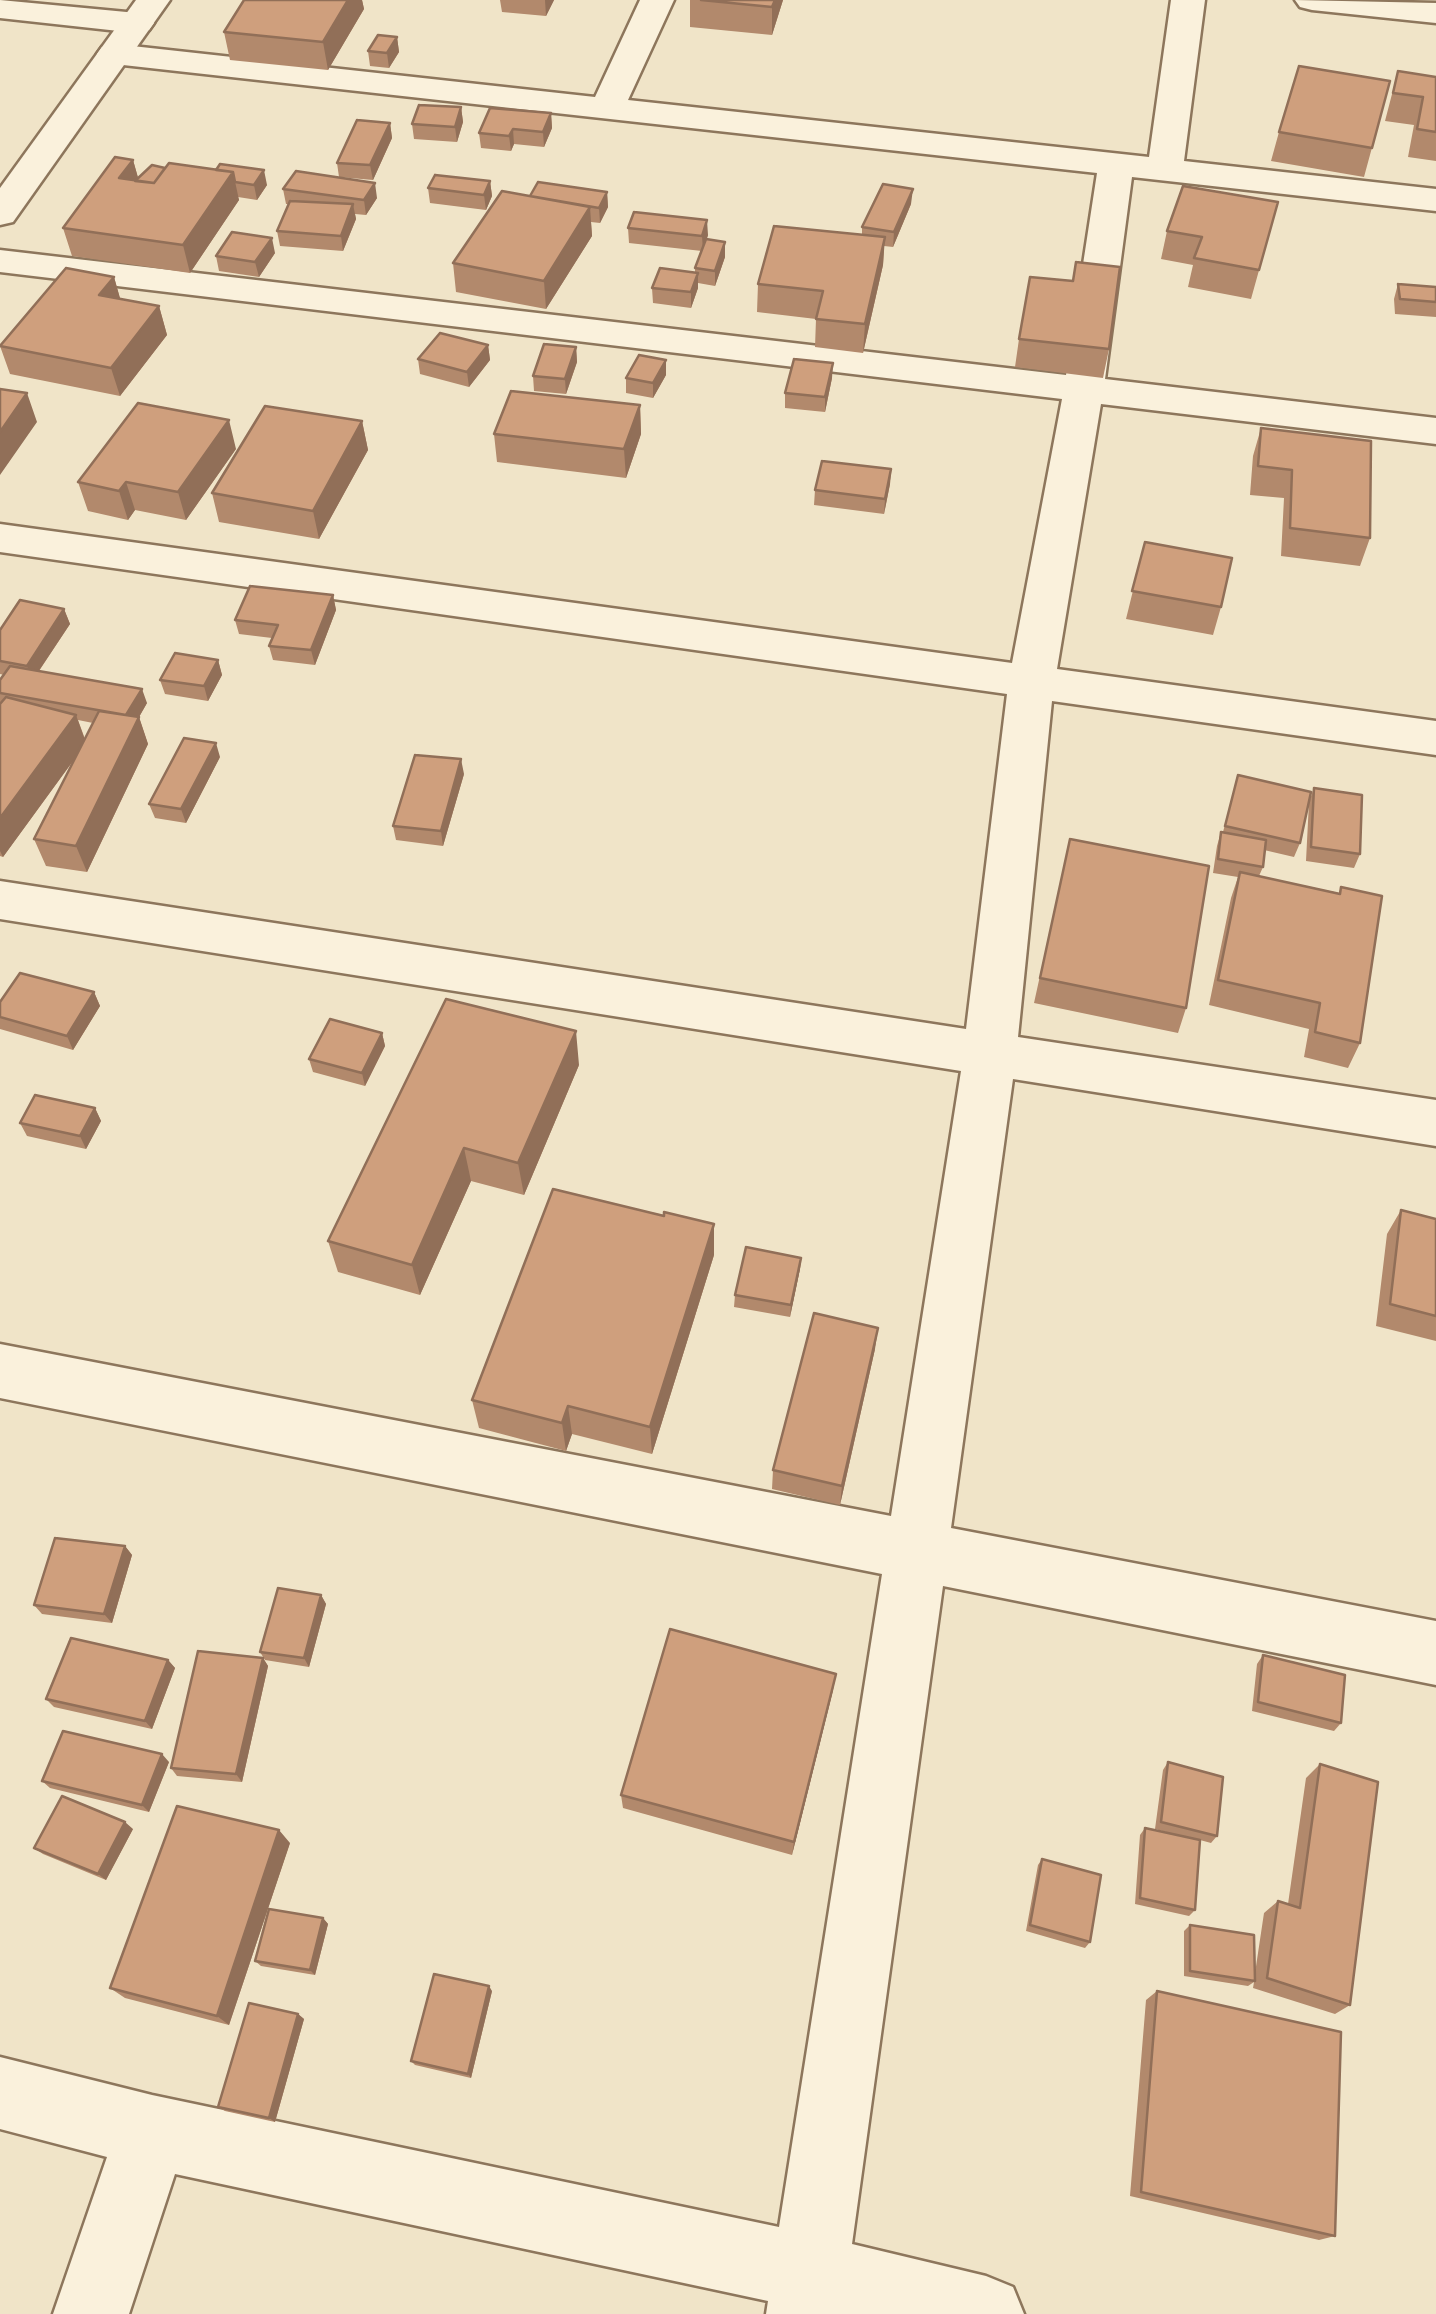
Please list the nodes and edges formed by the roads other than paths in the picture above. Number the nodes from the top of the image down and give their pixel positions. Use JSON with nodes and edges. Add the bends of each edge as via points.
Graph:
{"nodes":[{"id":1,"x":657,"y":0,"type":"edge"},
{"id":2,"x":1188,"y":0,"type":"edge"},
{"id":3,"x":1312,"y":0,"type":"edge"},
{"id":4,"x":0,"y":8,"type":"edge"},
{"id":5,"x":145,"y":12,"type":"edge"},
{"id":6,"x":1436,"y":13,"type":"edge"},
{"id":7,"x":114,"y":54,"type":"junction"},
{"id":8,"x":607,"y":109,"type":"junction"},
{"id":9,"x":1140,"y":168,"type":"junction"},
{"id":10,"x":1436,"y":200,"type":"edge"},
{"id":11,"x":0,"y":214,"type":"edge"},
{"id":12,"x":0,"y":261,"type":"edge"},
{"id":13,"x":1084,"y":388,"type":"junction"},
{"id":14,"x":1436,"y":431,"type":"edge"},
{"id":15,"x":0,"y":538,"type":"edge"},
{"id":16,"x":1031,"y":684,"type":"junction"},
{"id":17,"x":1436,"y":738,"type":"edge"},
{"id":18,"x":0,"y":900,"type":"edge"},
{"id":19,"x":990,"y":1052,"type":"junction"},
{"id":20,"x":1436,"y":1123,"type":"edge"},
{"id":21,"x":0,"y":1371,"type":"edge"},
{"id":22,"x":916,"y":1554,"type":"junction"},
{"id":23,"x":1436,"y":1654,"type":"edge"},
{"id":24,"x":0,"y":2093,"type":"edge"},
{"id":25,"x":152,"y":2132,"type":"junction"},
{"id":26,"x":807,"y":2293,"type":"edge"},
{"id":27,"x":91,"y":2314,"type":"edge"},
{"id":28,"x":986,"y":2314,"type":"edge"}],
"edges":[{"from":1,"to":8,"type":"street"},
{"from":2,"to":9,"type":"street"},
{"from":3,"to":6,"type":"street"},
{"from":4,"to":5,"type":"street"},
{"from":5,"to":7,"type":"street"},
{"from":7,"to":8,"type":"street"},
{"from":7,"to":11,"type":"street"},
{"from":8,"to":9,"type":"street"},
{"from":9,"to":10,"type":"street"},
{"from":9,"to":13,"type":"street"},
{"from":12,"to":13,"type":"street"},
{"from":13,"to":14,"type":"street"},
{"from":13,"to":16,"type":"street"},
{"from":15,"to":16,"type":"street"},
{"from":16,"to":17,"type":"street"},
{"from":16,"to":19,"type":"street"},
{"from":18,"to":19,"type":"street"},
{"from":19,"to":20,"type":"street"},
{"from":19,"to":22,"type":"street"},
{"from":21,"to":22,"type":"street"},
{"from":22,"to":23,"type":"street"},
{"from":22,"to":26,"type":"street"},
{"from":24,"to":25,"type":"street"},
{"from":25,"to":26,"type":"street"},
{"from":25,"to":27,"type":"street"},
{"from":26,"to":28,"type":"street"}]}
